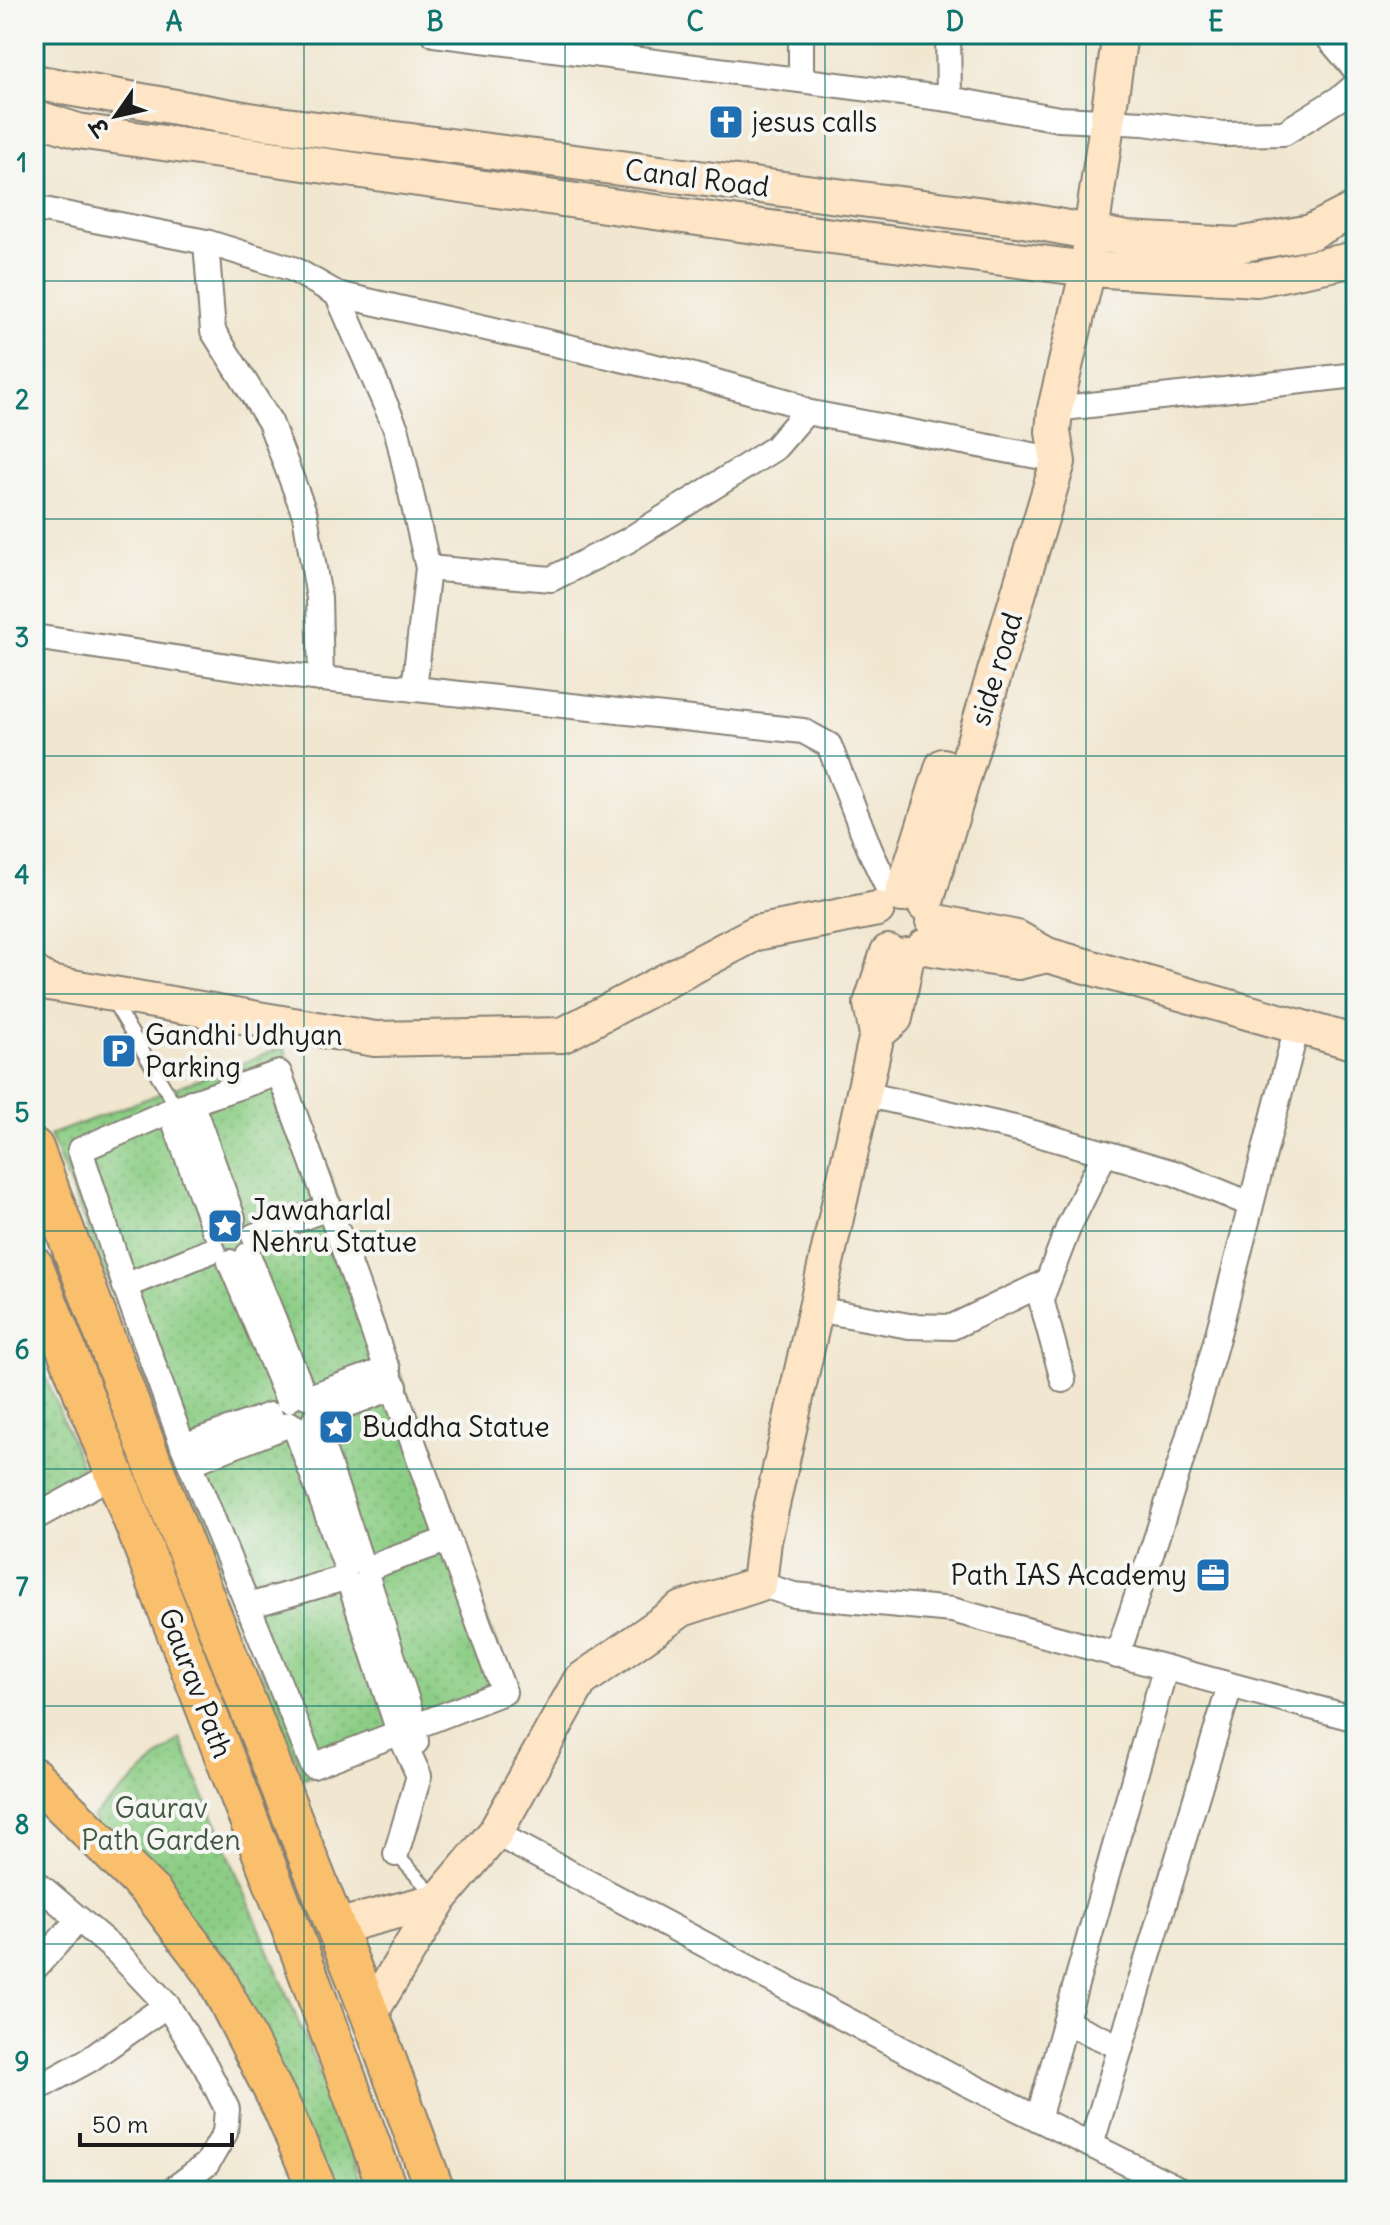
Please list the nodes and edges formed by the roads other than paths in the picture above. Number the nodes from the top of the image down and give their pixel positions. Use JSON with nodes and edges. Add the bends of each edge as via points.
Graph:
{"nodes":[{"id":1,"x":434,"y":34,"type":"edge"},
{"id":2,"x":801,"y":34,"type":"edge"},
{"id":3,"x":948,"y":34,"type":"edge"},
{"id":4,"x":1120,"y":34,"type":"edge"},
{"id":5,"x":1325,"y":34,"type":"edge"},
{"id":6,"x":1356,"y":70,"type":"edge"},
{"id":7,"x":801,"y":80,"type":"junction"},
{"id":8,"x":34,"y":82,"type":"edge"},
{"id":9,"x":1356,"y":85,"type":"edge"},
{"id":10,"x":949,"y":99,"type":"junction"},
{"id":11,"x":34,"y":117,"type":"edge"},
{"id":12,"x":1108,"y":120,"type":"junction"},
{"id":13,"x":34,"y":208,"type":"edge"},
{"id":14,"x":1356,"y":209,"type":"edge"},
{"id":15,"x":1091,"y":233,"type":"junction"},
{"id":16,"x":206,"y":242,"type":"junction"},
{"id":17,"x":1356,"y":259,"type":"edge"},
{"id":18,"x":1088,"y":269,"type":"junction"},
{"id":19,"x":337,"y":294,"type":"junction"},
{"id":20,"x":1356,"y":375,"type":"edge"},
{"id":21,"x":806,"y":412,"type":"junction"},
{"id":22,"x":1050,"y":433,"type":"junction"},
{"id":23,"x":428,"y":568,"type":"junction"},
{"id":24,"x":34,"y":637,"type":"edge"},
{"id":25,"x":321,"y":679,"type":"junction"},
{"id":26,"x":414,"y":689,"type":"junction"},
{"id":27,"x":902,"y":923,"type":"junction"},
{"id":28,"x":34,"y":973,"type":"edge"},
{"id":29,"x":34,"y":990,"type":"edge"},
{"id":30,"x":115,"y":1005,"type":"junction"},
{"id":31,"x":1297,"y":1027,"type":"junction"},
{"id":32,"x":1356,"y":1043,"type":"edge"},
{"id":33,"x":864,"y":1094,"type":"junction"},
{"id":34,"x":178,"y":1104,"type":"junction"},
{"id":35,"x":34,"y":1148,"type":"edge"},
{"id":36,"x":1105,"y":1153,"type":"junction"},
{"id":37,"x":1250,"y":1204,"type":"junction"},
{"id":38,"x":330,"y":1207,"type":"junction"},
{"id":39,"x":232,"y":1242,"type":"junction"},
{"id":40,"x":34,"y":1266,"type":"edge"},
{"id":41,"x":1046,"y":1282,"type":"junction"},
{"id":42,"x":125,"y":1286,"type":"junction"},
{"id":43,"x":816,"y":1309,"type":"junction"},
{"id":44,"x":392,"y":1378,"type":"junction"},
{"id":45,"x":1063,"y":1380,"type":"dead end"},
{"id":46,"x":300,"y":1411,"type":"junction"},
{"id":47,"x":187,"y":1454,"type":"junction"},
{"id":48,"x":114,"y":1474,"type":"junction"},
{"id":49,"x":34,"y":1518,"type":"edge"},
{"id":50,"x":447,"y":1540,"type":"junction"},
{"id":51,"x":356,"y":1573,"type":"junction"},
{"id":52,"x":759,"y":1584,"type":"junction"},
{"id":53,"x":248,"y":1606,"type":"junction"},
{"id":54,"x":1117,"y":1656,"type":"junction"},
{"id":55,"x":1165,"y":1669,"type":"junction"},
{"id":56,"x":1230,"y":1686,"type":"junction"},
{"id":57,"x":1356,"y":1719,"type":"edge"},
{"id":58,"x":407,"y":1729,"type":"junction"},
{"id":59,"x":34,"y":1777,"type":"edge"},
{"id":60,"x":34,"y":1815,"type":"edge"},
{"id":61,"x":495,"y":1833,"type":"junction"},
{"id":62,"x":396,"y":1854,"type":"joint"},
{"id":63,"x":34,"y":1881,"type":"edge"},
{"id":64,"x":439,"y":1900,"type":"junction"},
{"id":65,"x":79,"y":1919,"type":"junction"},
{"id":66,"x":336,"y":1927,"type":"junction"},
{"id":67,"x":34,"y":1969,"type":"edge"},
{"id":68,"x":167,"y":2005,"type":"junction"},
{"id":69,"x":370,"y":2014,"type":"junction"},
{"id":70,"x":1065,"y":2022,"type":"junction"},
{"id":71,"x":1121,"y":2047,"type":"junction"},
{"id":72,"x":34,"y":2090,"type":"edge"},
{"id":73,"x":1038,"y":2119,"type":"junction"},
{"id":74,"x":1091,"y":2145,"type":"junction"},
{"id":75,"x":171,"y":2191,"type":"edge"},
{"id":76,"x":297,"y":2191,"type":"edge"},
{"id":77,"x":318,"y":2191,"type":"edge"},
{"id":78,"x":388,"y":2191,"type":"edge"},
{"id":79,"x":435,"y":2191,"type":"edge"},
{"id":80,"x":1183,"y":2191,"type":"edge"}],
"edges":[{"from":1,"to":7,"type":"street"},
{"from":2,"to":7,"type":"street"},
{"from":3,"to":10,"type":"street"},
{"from":4,"to":12,"type":"street","name":"side road"},
{"from":5,"to":6,"type":"street"},
{"from":7,"to":10,"type":"street"},
{"from":8,"to":15,"type":"street","name":"Canal Road","via":[[255,121]]},
{"from":9,"to":12,"type":"street","via":[[1284,133],[1223,134]]},
{"from":10,"to":12,"type":"street","via":[[1059,119]]},
{"from":11,"to":18,"type":"street","name":"Canal Road","via":[[78,131]]},
{"from":12,"to":15,"type":"street","name":"side road"},
{"from":13,"to":16,"type":"street"},
{"from":14,"to":15,"type":"street","name":"Canal Road","via":[[1311,232],[1238,245]]},
{"from":15,"to":18,"type":"street","name":"side road"},
{"from":16,"to":19,"type":"street","via":[[293,269]]},
{"from":16,"to":25,"type":"street","via":[[213,331],[270,422],[305,515],[319,598]]},
{"from":17,"to":18,"type":"street","name":"Canal Road","via":[[1257,279]]},
{"from":18,"to":22,"type":"street","name":"side road"},
{"from":19,"to":21,"type":"street","via":[[687,374],[789,402]]},
{"from":19,"to":23,"type":"street","via":[[397,431]]},
{"from":20,"to":22,"type":"street"},
{"from":21,"to":22,"type":"street"},
{"from":21,"to":23,"type":"street","via":[[775,448],[627,541],[551,579]]},
{"from":22,"to":27,"type":"street","name":"side road"},
{"from":23,"to":26,"type":"street"},
{"from":24,"to":25,"type":"street"},
{"from":25,"to":26,"type":"street"},
{"from":26,"to":27,"type":"street","via":[[803,731],[829,745]]},
{"from":27,"to":28,"type":"street","via":[[756,933],[563,1035],[375,1039],[49,983]]},
{"from":27,"to":30,"type":"street","via":[[760,946],[571,1047],[386,1049]]},
{"from":27,"to":31,"type":"street","via":[[1018,962],[1047,955]]},
{"from":27,"to":33,"type":"street","name":"side road","via":[[871,1004],[877,1034]]},
{"from":29,"to":30,"type":"street"},
{"from":30,"to":34,"type":"lane"},
{"from":31,"to":32,"type":"street"},
{"from":31,"to":37,"type":"street"},
{"from":33,"to":36,"type":"street"},
{"from":33,"to":43,"type":"street","name":"side road"},
{"from":34,"to":38,"type":"street","via":[[279,1073]]},
{"from":34,"to":39,"type":"street"},
{"from":34,"to":42,"type":"street","via":[[80,1150]]},
{"from":35,"to":66,"type":"main road"},
{"from":36,"to":37,"type":"street","via":[[1174,1173]]},
{"from":36,"to":41,"type":"street"},
{"from":37,"to":54,"type":"street","via":[[1175,1482]]},
{"from":38,"to":39,"type":"street"},
{"from":38,"to":44,"type":"street"},
{"from":39,"to":42,"type":"street"},
{"from":39,"to":46,"type":"street"},
{"from":40,"to":48,"type":"main road","name":"Gaurav Path"},
{"from":41,"to":43,"type":"street","via":[[952,1327],[909,1326]]},
{"from":41,"to":45,"type":"street","via":[[1041,1299]]},
{"from":42,"to":47,"type":"street"},
{"from":43,"to":52,"type":"street","name":"side road"},
{"from":44,"to":46,"type":"street"},
{"from":44,"to":50,"type":"street"},
{"from":46,"to":47,"type":"street"},
{"from":46,"to":51,"type":"street"},
{"from":47,"to":53,"type":"street"},
{"from":48,"to":49,"type":"street"},
{"from":48,"to":78,"type":"main road","name":"Gaurav Path"},
{"from":50,"to":51,"type":"street"},
{"from":50,"to":58,"type":"street","via":[[504,1692]]},
{"from":51,"to":53,"type":"street"},
{"from":51,"to":58,"type":"street"},
{"from":52,"to":54,"type":"street","via":[[794,1595],[952,1610]]},
{"from":52,"to":61,"type":"street","via":[[682,1609],[580,1681]]},
{"from":53,"to":58,"type":"street","via":[[313,1766]]},
{"from":54,"to":55,"type":"street"},
{"from":55,"to":56,"type":"street"},
{"from":55,"to":70,"type":"street"},
{"from":56,"to":57,"type":"street"},
{"from":56,"to":71,"type":"street"},
{"from":58,"to":62,"type":"street","via":[[419,1776]]},
{"from":59,"to":77,"type":"main road","via":[[153,1894],[214,1974]]},
{"from":60,"to":76,"type":"main road","via":[[108,1882],[194,1982],[271,2126]]},
{"from":61,"to":64,"type":"street"},
{"from":61,"to":73,"type":"street"},
{"from":62,"to":64,"type":"lane"},
{"from":63,"to":65,"type":"street"},
{"from":64,"to":66,"type":"street"},
{"from":64,"to":69,"type":"street"},
{"from":65,"to":67,"type":"street"},
{"from":65,"to":68,"type":"street"},
{"from":66,"to":69,"type":"main road"},
{"from":68,"to":72,"type":"street","via":[[89,2060]]},
{"from":68,"to":75,"type":"street","via":[[227,2109],[225,2133],[207,2164]]},
{"from":69,"to":79,"type":"main road"},
{"from":70,"to":71,"type":"street"},
{"from":70,"to":73,"type":"street"},
{"from":71,"to":74,"type":"street"},
{"from":73,"to":74,"type":"street"},
{"from":74,"to":80,"type":"street"}]}
